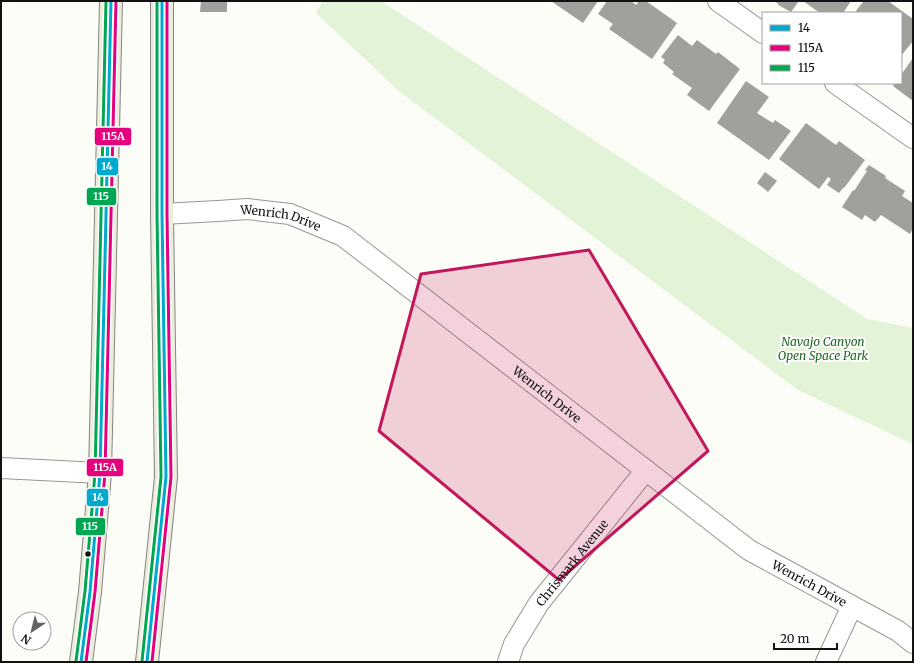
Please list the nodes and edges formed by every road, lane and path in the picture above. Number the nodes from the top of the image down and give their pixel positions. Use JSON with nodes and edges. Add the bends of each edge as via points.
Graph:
{"nodes":[{"id":1,"x":111,"y":1,"type":"edge"},
{"id":2,"x":162,"y":1,"type":"edge"},
{"id":3,"x":718,"y":1,"type":"edge"},
{"id":4,"x":762,"y":32,"type":"edge"},
{"id":5,"x":836,"y":84,"type":"edge"},
{"id":6,"x":913,"y":138,"type":"edge"},
{"id":7,"x":162,"y":214,"type":"junction"},
{"id":8,"x":1,"y":468,"type":"edge"},
{"id":9,"x":646,"y":470,"type":"junction"},
{"id":10,"x":100,"y":473,"type":"junction"},
{"id":11,"x":852,"y":606,"type":"junction"},
{"id":12,"x":913,"y":643,"type":"edge"},
{"id":13,"x":81,"y":662,"type":"edge"},
{"id":14,"x":147,"y":662,"type":"edge"},
{"id":15,"x":508,"y":662,"type":"edge"},
{"id":16,"x":826,"y":662,"type":"edge"}],
"edges":[{"from":1,"to":10,"type":"main road"},
{"from":2,"to":7,"type":"main road"},
{"from":3,"to":4,"type":"street"},
{"from":5,"to":6,"type":"street"},
{"from":7,"to":9,"type":"street","name":"Wenrich Drive","via":[[247,209],[290,214],[343,236]]},
{"from":7,"to":14,"type":"main road","via":[[166,477]]},
{"from":8,"to":10,"type":"street"},
{"from":9,"to":11,"type":"street","name":"Wenrich Drive","via":[[749,550]]},
{"from":9,"to":15,"type":"street","name":"Chrismark Avenue","via":[[540,603],[514,644]]},
{"from":10,"to":13,"type":"main road"},
{"from":11,"to":12,"type":"street","name":"Wenrich Drive","via":[[898,631]]},
{"from":11,"to":16,"type":"street"}]}
